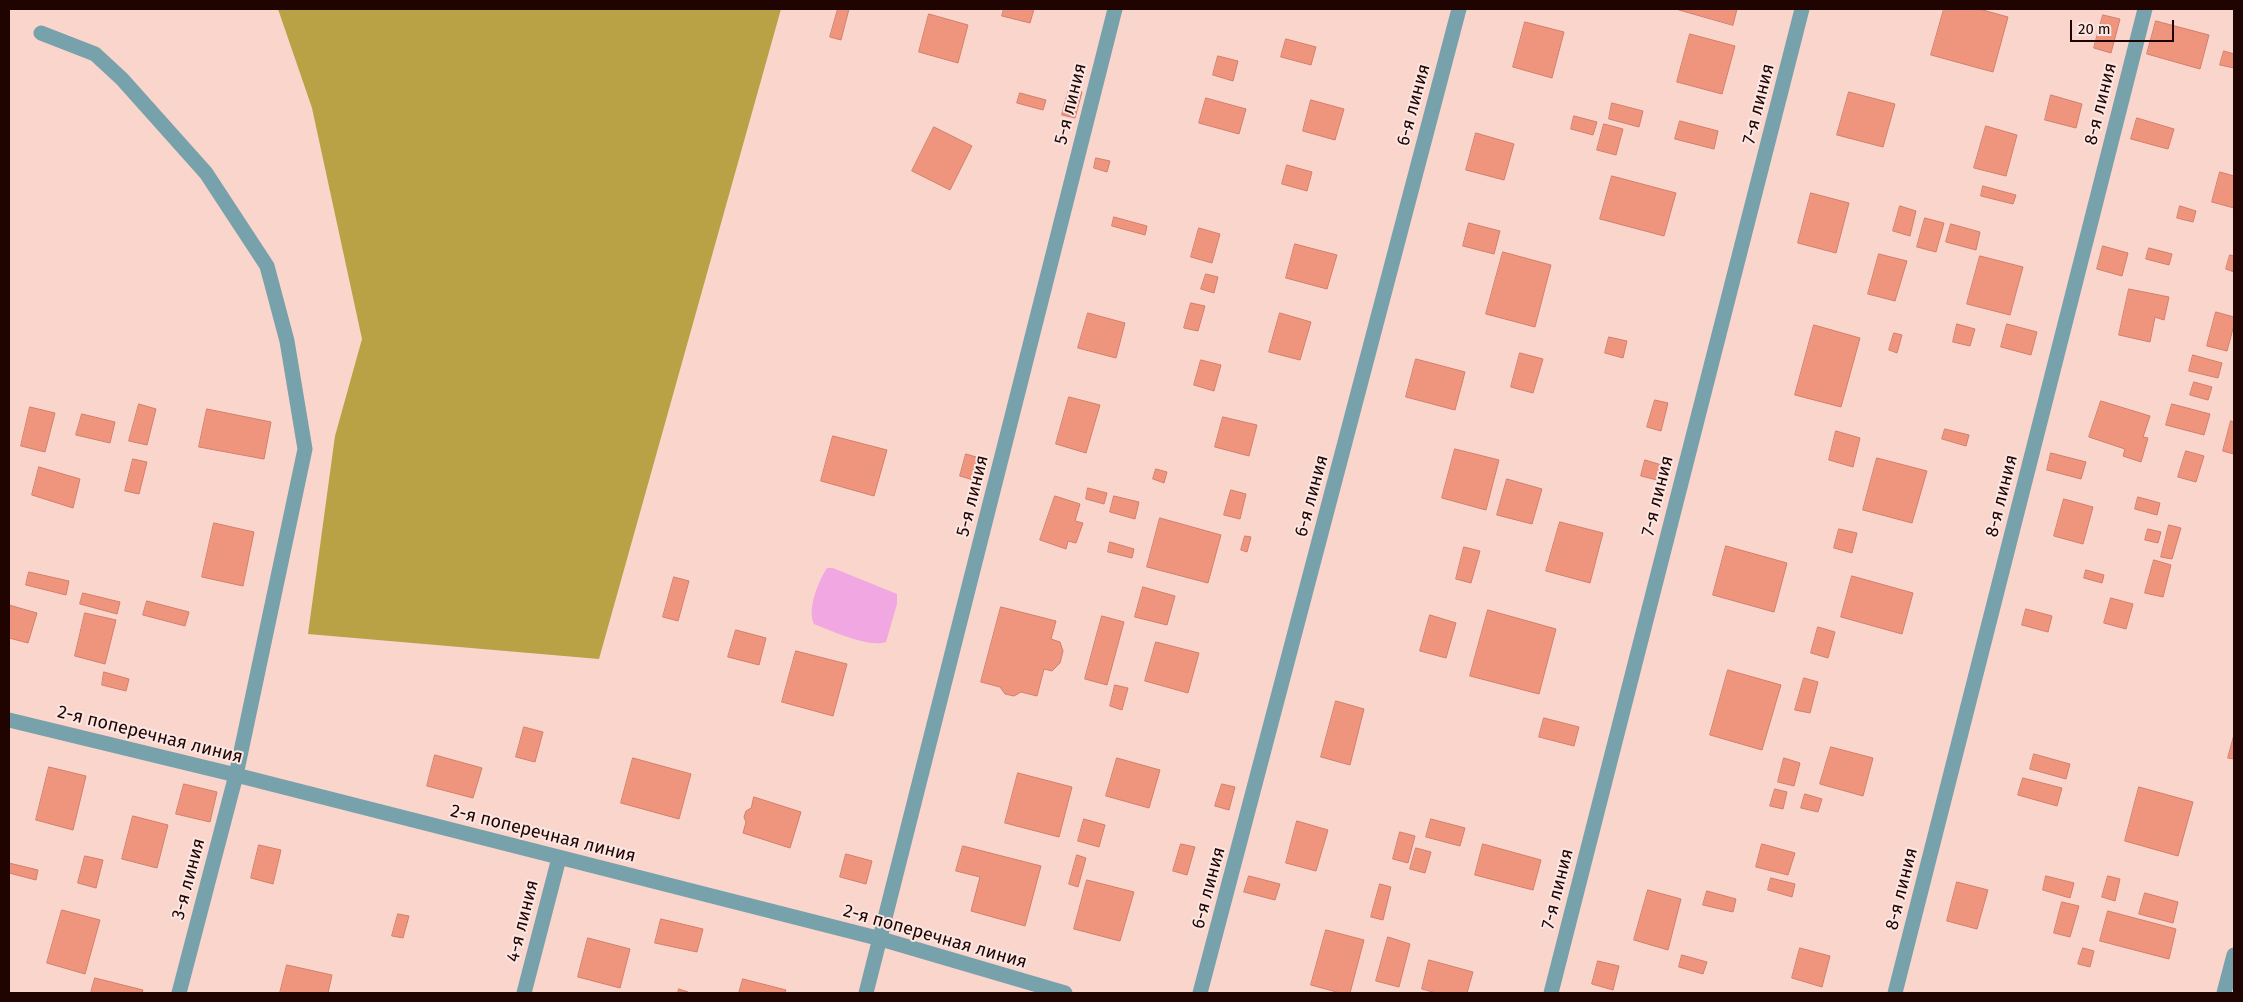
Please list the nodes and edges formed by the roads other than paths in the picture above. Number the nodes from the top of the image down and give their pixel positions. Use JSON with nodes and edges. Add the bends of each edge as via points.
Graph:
{"nodes":[{"id":1,"x":1115,"y":9,"type":"edge"},
{"id":2,"x":1459,"y":9,"type":"edge"},
{"id":3,"x":1802,"y":9,"type":"edge"},
{"id":4,"x":2145,"y":9,"type":"edge"},
{"id":5,"x":41,"y":33,"type":"dead end"},
{"id":6,"x":9,"y":720,"type":"edge"},
{"id":7,"x":236,"y":775,"type":"junction"},
{"id":8,"x":559,"y":858,"type":"junction"},
{"id":9,"x":880,"y":939,"type":"junction"},
{"id":10,"x":2234,"y":955,"type":"edge"},
{"id":11,"x":179,"y":993,"type":"edge"},
{"id":12,"x":524,"y":993,"type":"edge"},
{"id":13,"x":866,"y":993,"type":"edge"},
{"id":14,"x":1065,"y":993,"type":"edge"},
{"id":15,"x":1200,"y":993,"type":"edge"},
{"id":16,"x":1551,"y":993,"type":"edge"},
{"id":17,"x":1895,"y":993,"type":"edge"},
{"id":18,"x":2224,"y":993,"type":"edge"}],
"edges":[{"from":1,"to":9,"type":"street","name":"5-я линия"},
{"from":2,"to":15,"type":"street","name":"6-я линия"},
{"from":3,"to":16,"type":"street","name":"7-я линия"},
{"from":4,"to":17,"type":"street","name":"8-я линия"},
{"from":5,"to":7,"type":"street","name":"3-я линия","via":[[95,54],[122,79],[206,173],[267,266],[287,341],[305,449]]},
{"from":6,"to":7,"type":"street","name":"2-я поперечная линия"},
{"from":7,"to":8,"type":"street","name":"2-я поперечная линия"},
{"from":7,"to":11,"type":"street","name":"3-я линия"},
{"from":8,"to":9,"type":"street","name":"2-я поперечная линия"},
{"from":8,"to":12,"type":"street","name":"4-я линия"},
{"from":9,"to":13,"type":"street","name":"5-я линия"},
{"from":9,"to":14,"type":"street","name":"2-я поперечная линия"},
{"from":10,"to":18,"type":"street"}]}
